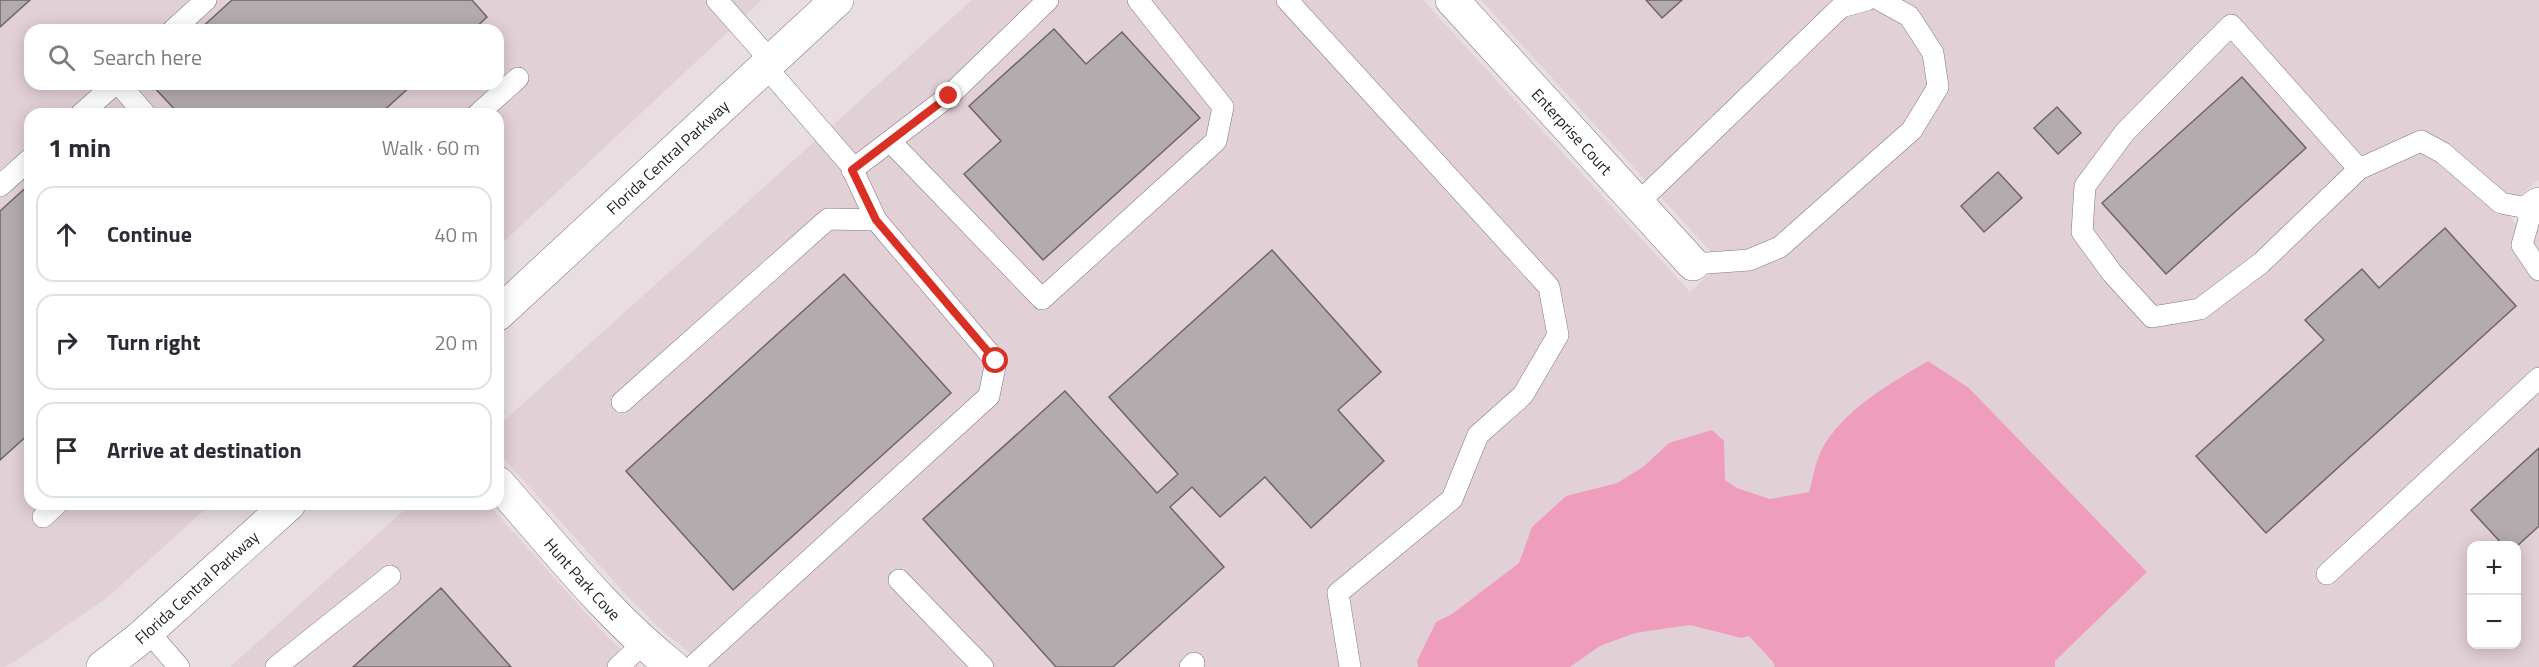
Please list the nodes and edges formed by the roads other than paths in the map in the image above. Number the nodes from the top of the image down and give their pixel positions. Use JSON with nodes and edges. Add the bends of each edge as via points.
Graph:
{"nodes":[{"id":1,"x":206,"y":0,"type":"edge"},
{"id":2,"x":717,"y":0,"type":"edge"},
{"id":3,"x":837,"y":0,"type":"edge"},
{"id":4,"x":1048,"y":0,"type":"edge"},
{"id":5,"x":1137,"y":0,"type":"edge"},
{"id":6,"x":1287,"y":0,"type":"edge"},
{"id":7,"x":1452,"y":0,"type":"edge"},
{"id":8,"x":1867,"y":0,"type":"edge"},
{"id":9,"x":1880,"y":0,"type":"edge"},
{"id":10,"x":180,"y":24,"type":"edge"},
{"id":11,"x":768,"y":64,"type":"junction"},
{"id":12,"x":518,"y":78,"type":"dead end"},
{"id":13,"x":110,"y":90,"type":"edge"},
{"id":14,"x":123,"y":90,"type":"edge"},
{"id":15,"x":88,"y":108,"type":"edge"},
{"id":16,"x":139,"y":108,"type":"edge"},
{"id":17,"x":485,"y":108,"type":"edge"},
{"id":18,"x":890,"y":141,"type":"junction"},
{"id":19,"x":24,"y":164,"type":"edge"},
{"id":20,"x":2359,"y":169,"type":"junction"},
{"id":21,"x":852,"y":170,"type":"junction"},
{"id":22,"x":0,"y":186,"type":"edge"},
{"id":23,"x":1638,"y":203,"type":"junction"},
{"id":24,"x":2536,"y":207,"type":"edge"},
{"id":25,"x":876,"y":220,"type":"junction"},
{"id":26,"x":1693,"y":264,"type":"joint"},
{"id":27,"x":2539,"y":270,"type":"edge"},
{"id":28,"x":504,"y":308,"type":"edge"},
{"id":29,"x":2539,"y":378,"type":"edge"},
{"id":30,"x":622,"y":402,"type":"dead end"},
{"id":31,"x":504,"y":490,"type":"edge"},
{"id":32,"x":282,"y":510,"type":"edge"},
{"id":33,"x":2327,"y":574,"type":"dead end"},
{"id":34,"x":390,"y":576,"type":"dead end"},
{"id":35,"x":899,"y":580,"type":"dead end"},
{"id":36,"x":148,"y":631,"type":"junction"},
{"id":37,"x":644,"y":643,"type":"junction"},
{"id":38,"x":103,"y":667,"type":"edge"},
{"id":39,"x":179,"y":667,"type":"edge"},
{"id":40,"x":276,"y":667,"type":"edge"},
{"id":41,"x":618,"y":667,"type":"edge"},
{"id":42,"x":674,"y":667,"type":"edge"},
{"id":43,"x":692,"y":667,"type":"edge"},
{"id":44,"x":983,"y":667,"type":"edge"},
{"id":45,"x":1350,"y":667,"type":"edge"}],
"edges":[{"from":1,"to":10,"type":"lane"},
{"from":2,"to":11,"type":"lane"},
{"from":3,"to":11,"type":"street","name":"Florida Central Parkway"},
{"from":4,"to":18,"type":"lane","via":[[949,96]]},
{"from":5,"to":18,"type":"lane","via":[[1223,106],[1216,141],[1042,299]]},
{"from":6,"to":45,"type":"lane","via":[[1549,288],[1558,335],[1523,395],[1478,435],[1452,499],[1338,594]]},
{"from":7,"to":23,"type":"street","name":"Enterprise Court"},
{"from":8,"to":23,"type":"lane","via":[[1841,7]]},
{"from":9,"to":26,"type":"lane","via":[[1909,16],[1933,53],[1938,87],[1912,130],[1780,247],[1749,260]]},
{"from":11,"to":21,"type":"lane"},
{"from":11,"to":28,"type":"street","name":"Florida Central Parkway"},
{"from":12,"to":17,"type":"lane"},
{"from":13,"to":15,"type":"lane"},
{"from":14,"to":16,"type":"lane"},
{"from":18,"to":21,"type":"lane"},
{"from":19,"to":22,"type":"lane"},
{"from":20,"to":20,"type":"lane","via":[[2261,263],[2200,309],[2152,317],[2082,232],[2085,186],[2125,132],[2231,25]]},
{"from":20,"to":24,"type":"lane","via":[[2421,141],[2443,153],[2501,203]]},
{"from":21,"to":25,"type":"lane"},
{"from":23,"to":26,"type":"street","name":"Enterprise Court"},
{"from":24,"to":27,"type":"lane","via":[[2522,246]]},
{"from":25,"to":30,"type":"lane","via":[[828,219]]},
{"from":25,"to":43,"type":"lane","via":[[996,361],[989,396]]},
{"from":29,"to":33,"type":"lane"},
{"from":31,"to":37,"type":"street","name":"Hunt Park Cove"},
{"from":32,"to":36,"type":"street","name":"Florida Central Parkway"},
{"from":34,"to":40,"type":"lane"},
{"from":35,"to":44,"type":"lane"},
{"from":36,"to":38,"type":"street","name":"Florida Central Parkway"},
{"from":36,"to":39,"type":"lane"},
{"from":37,"to":41,"type":"lane"},
{"from":37,"to":42,"type":"street","name":"Hunt Park Cove"}]}
